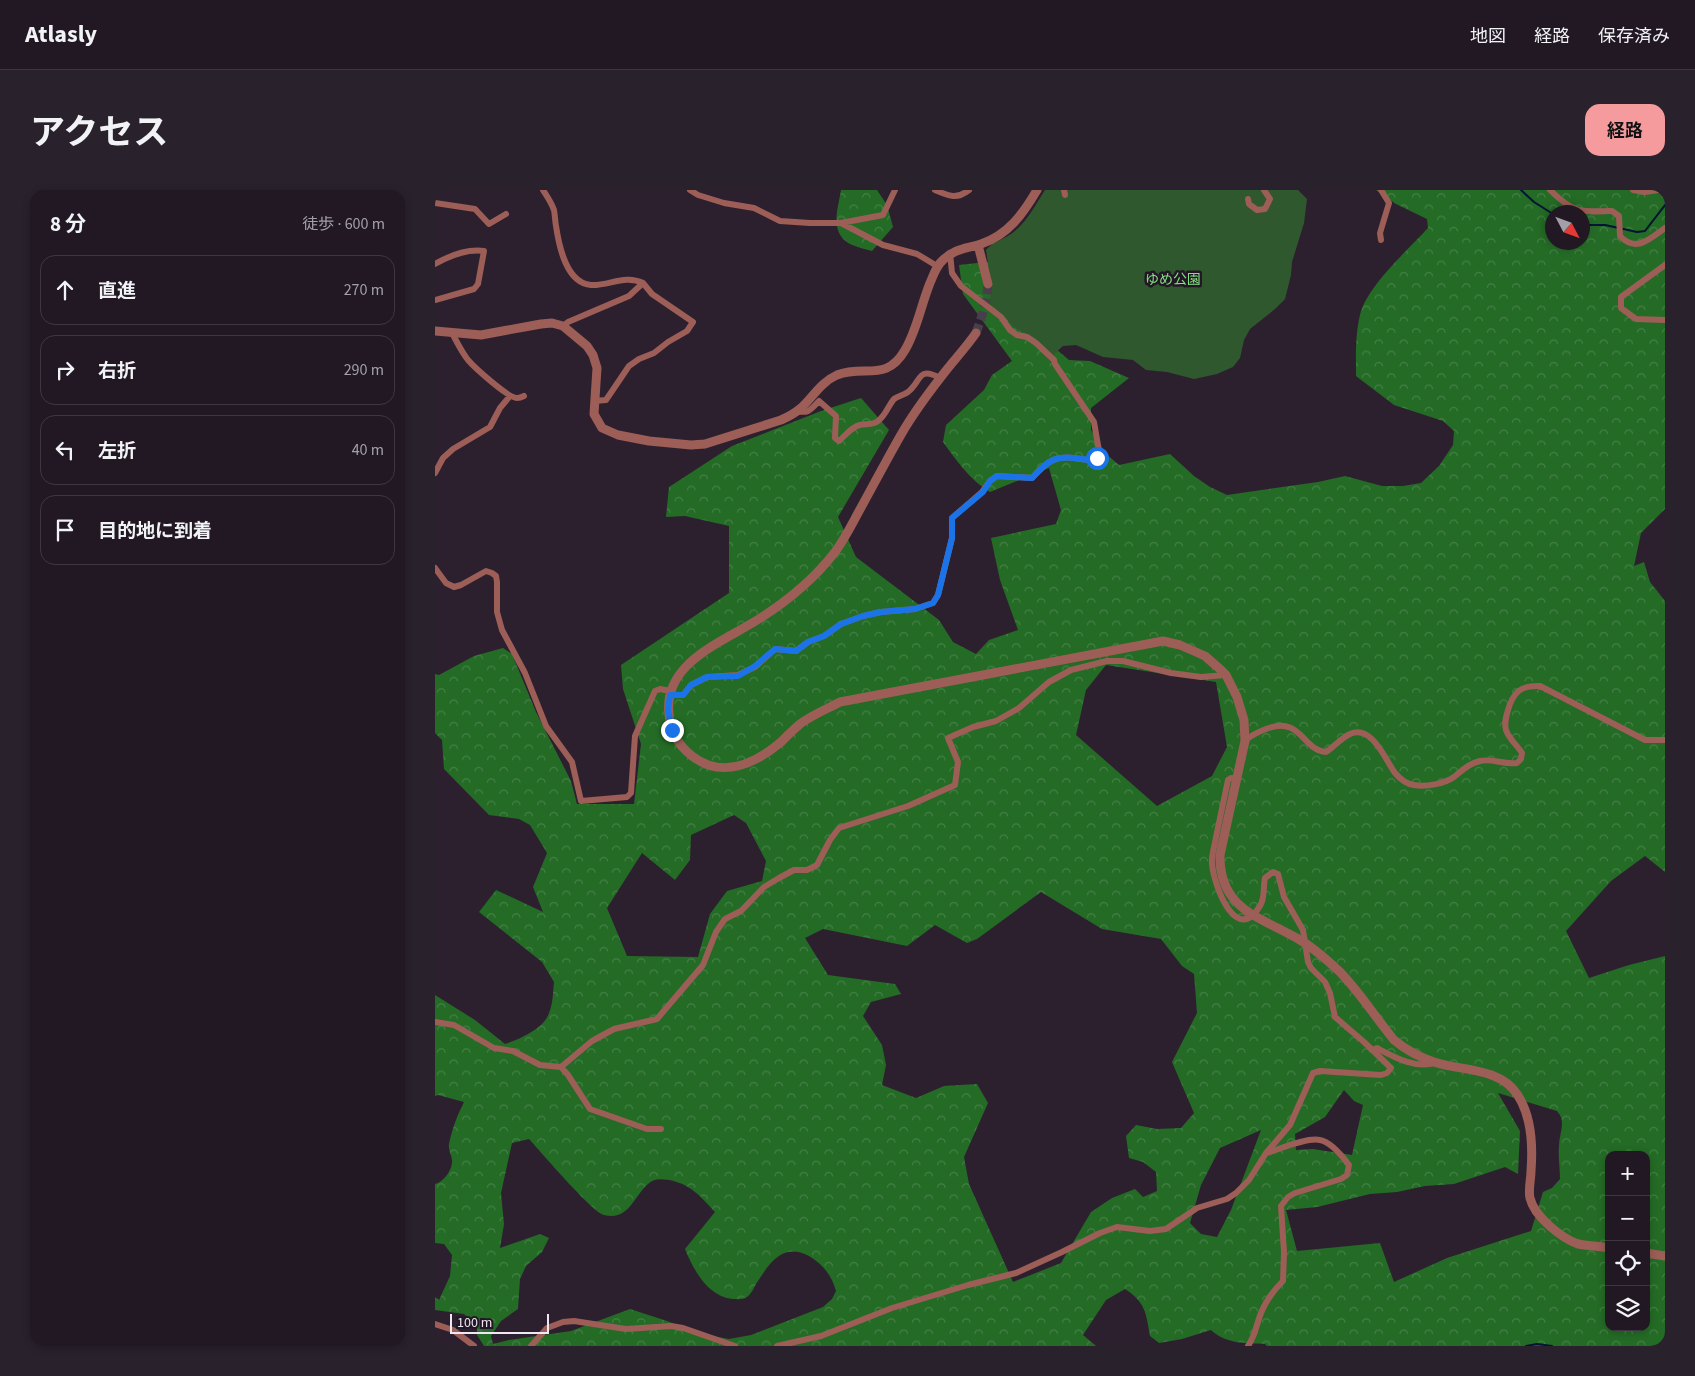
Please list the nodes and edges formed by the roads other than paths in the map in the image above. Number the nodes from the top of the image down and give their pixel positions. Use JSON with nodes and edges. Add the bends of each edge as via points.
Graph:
{"nodes":[{"id":1,"x":543,"y":190,"type":"edge"},
{"id":2,"x":690,"y":190,"type":"edge"},
{"id":3,"x":895,"y":190,"type":"edge"},
{"id":4,"x":935,"y":190,"type":"edge"},
{"id":5,"x":969,"y":190,"type":"edge"},
{"id":6,"x":1037,"y":190,"type":"edge"},
{"id":7,"x":1264,"y":190,"type":"edge"},
{"id":8,"x":1381,"y":190,"type":"edge"},
{"id":9,"x":1550,"y":190,"type":"edge"},
{"id":10,"x":1633,"y":190,"type":"edge"},
{"id":11,"x":1658,"y":190,"type":"edge"},
{"id":12,"x":1248,"y":199,"type":"dead end"},
{"id":13,"x":435,"y":203,"type":"edge"},
{"id":14,"x":506,"y":214,"type":"dead end"},
{"id":15,"x":841,"y":223,"type":"junction"},
{"id":16,"x":1665,"y":228,"type":"edge"},
{"id":17,"x":1381,"y":240,"type":"dead end"},
{"id":18,"x":978,"y":245,"type":"junction"},
{"id":19,"x":950,"y":253,"type":"junction"},
{"id":20,"x":435,"y":264,"type":"edge"},
{"id":21,"x":1665,"y":265,"type":"edge"},
{"id":22,"x":937,"y":266,"type":"junction"},
{"id":23,"x":643,"y":284,"type":"junction"},
{"id":24,"x":988,"y":284,"type":"tunnel mouth"},
{"id":25,"x":435,"y":300,"type":"edge"},
{"id":26,"x":1665,"y":320,"type":"edge"},
{"id":27,"x":563,"y":326,"type":"junction"},
{"id":28,"x":435,"y":331,"type":"edge"},
{"id":29,"x":452,"y":333,"type":"junction"},
{"id":30,"x":976,"y":333,"type":"tunnel mouth"},
{"id":31,"x":940,"y":378,"type":"junction"},
{"id":32,"x":510,"y":396,"type":"junction"},
{"id":33,"x":524,"y":396,"type":"dead end"},
{"id":34,"x":594,"y":401,"type":"junction"},
{"id":35,"x":797,"y":412,"type":"junction"},
{"id":36,"x":435,"y":473,"type":"edge"},
{"id":37,"x":435,"y":568,"type":"edge"},
{"id":38,"x":1226,"y":675,"type":"junction"},
{"id":39,"x":670,"y":693,"type":"junction"},
{"id":40,"x":1245,"y":740,"type":"junction"},
{"id":41,"x":1665,"y":740,"type":"edge"},
{"id":42,"x":1253,"y":915,"type":"junction"},
{"id":43,"x":435,"y":1022,"type":"edge"},
{"id":44,"x":1373,"y":1050,"type":"junction"},
{"id":45,"x":1435,"y":1063,"type":"junction"},
{"id":46,"x":561,"y":1067,"type":"junction"},
{"id":47,"x":661,"y":1129,"type":"dead end"},
{"id":48,"x":1266,"y":1153,"type":"junction"},
{"id":49,"x":1605,"y":1247,"type":"edge"},
{"id":50,"x":1650,"y":1254,"type":"edge"},
{"id":51,"x":1665,"y":1256,"type":"edge"},
{"id":52,"x":435,"y":1324,"type":"edge"},
{"id":53,"x":474,"y":1346,"type":"edge"},
{"id":54,"x":531,"y":1346,"type":"edge"},
{"id":55,"x":735,"y":1346,"type":"edge"},
{"id":56,"x":777,"y":1346,"type":"edge"},
{"id":57,"x":1248,"y":1346,"type":"edge"}],
"edges":[{"from":1,"to":23,"type":"street","via":[[554,209],[567,265],[577,280],[588,285],[631,279]]},
{"from":2,"to":15,"type":"street","via":[[724,203],[754,208],[781,221]]},
{"from":3,"to":15,"type":"street","via":[[883,215]]},
{"from":4,"to":5,"type":"street","via":[[952,197]]},
{"from":6,"to":18,"type":"street","via":[[1018,220],[993,240]]},
{"from":7,"to":12,"type":"street","via":[[1270,199],[1265,209],[1257,210]]},
{"from":8,"to":17,"type":"street","via":[[1389,203]]},
{"from":9,"to":16,"type":"street","via":[[1561,202],[1579,211],[1612,211],[1619,216],[1620,236],[1634,245],[1643,243]]},
{"from":10,"to":11,"type":"street"},
{"from":13,"to":14,"type":"street","via":[[475,210],[489,224]]},
{"from":15,"to":22,"type":"street","via":[[883,245],[917,254]]},
{"from":18,"to":19,"type":"street"},
{"from":18,"to":24,"type":"street"},
{"from":19,"to":22,"type":"street"},
{"from":19,"to":39,"type":"street","via":[[952,272],[961,286],[1001,317],[1010,330],[1036,343],[1054,360],[1094,422],[1099,451],[1097,458],[1059,457],[1044,464],[1032,478],[1002,475],[990,481],[983,492],[952,518],[952,538],[938,595],[930,605],[863,616],[841,624],[796,651],[775,649],[738,676],[707,677],[691,685],[683,695]]},
{"from":20,"to":25,"type":"street","via":[[449,256],[484,251],[474,290]]},
{"from":21,"to":26,"type":"street","via":[[1621,296],[1620,302],[1621,308],[1636,319]]},
{"from":22,"to":35,"type":"street","via":[[914,331],[897,361],[888,369],[835,376],[825,382]]},
{"from":23,"to":27,"type":"street","via":[[629,296]]},
{"from":23,"to":34,"type":"street","via":[[693,322],[687,330],[654,353],[629,366],[606,400]]},
{"from":27,"to":29,"type":"street","via":[[541,324],[481,335]]},
{"from":27,"to":34,"type":"street","via":[[593,355],[597,368]]},
{"from":28,"to":29,"type":"street"},
{"from":29,"to":32,"type":"street","via":[[468,360]]},
{"from":30,"to":31,"type":"street"},
{"from":31,"to":35,"type":"street","via":[[923,373],[908,392],[893,400],[877,422],[861,424],[839,441],[835,438],[836,416],[819,401],[804,413]]},
{"from":31,"to":39,"type":"street","via":[[903,432],[836,551],[794,594],[688,664]]},
{"from":32,"to":33,"type":"street"},
{"from":32,"to":36,"type":"street","via":[[490,427],[453,449],[443,458]]},
{"from":34,"to":35,"type":"street","via":[[596,419],[609,432],[677,444],[705,444]]},
{"from":37,"to":39,"type":"street","via":[[454,588],[486,571],[495,576],[497,612],[502,630],[525,673],[546,726],[572,762],[581,801],[627,797],[631,792],[635,736],[641,721],[655,691],[660,689]]},
{"from":38,"to":39,"type":"street","via":[[1205,656],[1163,641],[955,680],[840,702],[801,724],[755,760],[731,768],[697,759],[679,743],[669,720]]},
{"from":38,"to":40,"type":"street","via":[[1244,720]]},
{"from":38,"to":46,"type":"street","via":[[1201,677],[1123,661],[1107,661],[1071,670],[996,721],[948,738],[958,762],[955,785],[908,806],[839,828],[817,864],[779,878],[764,887],[741,911],[725,919],[715,932],[703,965],[657,1019],[614,1029],[592,1041]]},
{"from":40,"to":41,"type":"street","via":[[1274,726],[1285,726],[1317,750],[1325,752],[1351,734],[1358,733],[1365,735],[1384,752],[1395,774],[1403,781],[1425,786],[1452,778],[1468,765],[1482,760],[1517,763],[1522,753],[1510,737],[1505,721],[1512,698],[1531,686],[1539,686],[1645,740]]},
{"from":40,"to":42,"type":"street","via":[[1219,868],[1222,881],[1233,898]]},
{"from":42,"to":44,"type":"street","via":[[1262,901],[1265,878],[1275,873],[1284,897],[1303,930],[1308,962],[1330,993],[1335,1017]]},
{"from":42,"to":45,"type":"street","via":[[1311,947],[1339,972],[1394,1040],[1413,1054]]},
{"from":43,"to":46,"type":"street","via":[[454,1025],[493,1048],[513,1051],[540,1065]]},
{"from":44,"to":45,"type":"street","via":[[1377,1048],[1423,1066]]},
{"from":44,"to":48,"type":"street","via":[[1391,1068],[1387,1073],[1313,1073],[1291,1125]]},
{"from":45,"to":49,"type":"street","via":[[1484,1073],[1506,1083],[1517,1093],[1529,1115],[1532,1154],[1530,1198],[1540,1218],[1578,1244]]},
{"from":46,"to":47,"type":"street","via":[[590,1109],[647,1129]]},
{"from":48,"to":56,"type":"street","via":[[1254,1174],[1235,1193],[1197,1208],[1166,1229],[1117,1228],[1100,1233],[1015,1273],[892,1308],[821,1336]]},
{"from":48,"to":57,"type":"street","via":[[1321,1140],[1349,1165],[1347,1175],[1295,1193],[1281,1206],[1283,1280],[1269,1295]]},
{"from":50,"to":51,"type":"street"},
{"from":52,"to":53,"type":"street","via":[[453,1330]]},
{"from":54,"to":55,"type":"street","via":[[547,1328],[574,1320],[626,1329],[671,1326]]}]}
